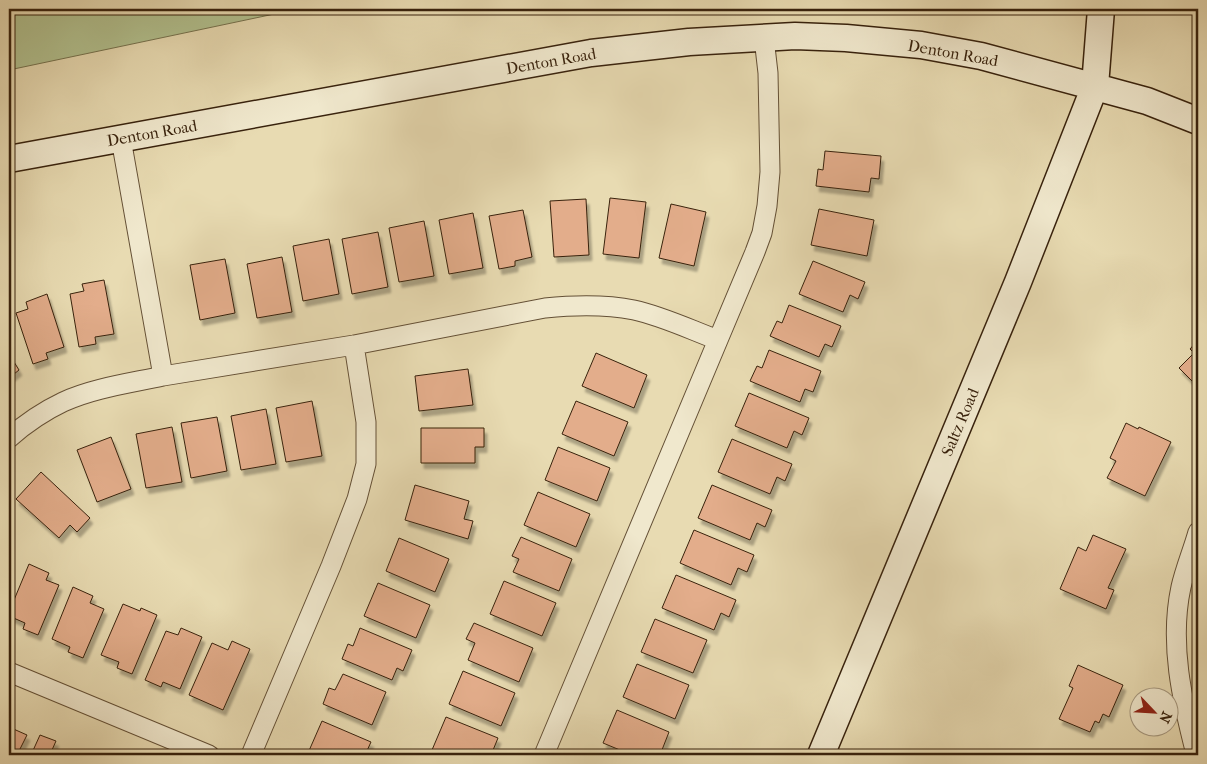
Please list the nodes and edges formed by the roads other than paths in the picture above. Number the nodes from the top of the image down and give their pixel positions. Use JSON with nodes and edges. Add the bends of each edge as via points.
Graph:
{"nodes":[{"id":1,"x":1101,"y":9,"type":"edge"},
{"id":2,"x":764,"y":38,"type":"junction"},
{"id":3,"x":1095,"y":86,"type":"junction"},
{"id":4,"x":1198,"y":121,"type":"edge"},
{"id":5,"x":121,"y":139,"type":"junction"},
{"id":6,"x":9,"y":160,"type":"edge"},
{"id":7,"x":718,"y":340,"type":"junction"},
{"id":8,"x":354,"y":345,"type":"junction"},
{"id":9,"x":163,"y":376,"type":"junction"},
{"id":10,"x":9,"y":438,"type":"edge"},
{"id":11,"x":1198,"y":532,"type":"edge"},
{"id":12,"x":9,"y":672,"type":"edge"},
{"id":13,"x":1196,"y":754,"type":"edge"},
{"id":14,"x":209,"y":755,"type":"edge"},
{"id":15,"x":251,"y":755,"type":"edge"},
{"id":16,"x":544,"y":755,"type":"edge"},
{"id":17,"x":821,"y":755,"type":"edge"}],
"edges":[{"from":1,"to":3,"type":"street","name":"Saltz Road"},
{"from":2,"to":3,"type":"street","name":"Denton Road","via":[[846,38],[921,45],[981,56]]},
{"from":2,"to":5,"type":"street","name":"Denton Road","via":[[689,42],[581,55]]},
{"from":2,"to":7,"type":"street","via":[[770,163],[767,206],[759,239]]},
{"from":3,"to":4,"type":"street","name":"Denton Road","via":[[1147,101]]},
{"from":3,"to":17,"type":"street","name":"Saltz Road","via":[[1018,282]]},
{"from":5,"to":6,"type":"street","name":"Denton Road"},
{"from":5,"to":9,"type":"street"},
{"from":7,"to":8,"type":"street","via":[[635,310],[577,305],[545,308]]},
{"from":7,"to":16,"type":"street"},
{"from":8,"to":9,"type":"street"},
{"from":8,"to":15,"type":"street","via":[[366,422],[366,464],[357,499],[331,566]]},
{"from":9,"to":10,"type":"street","via":[[63,402]]},
{"from":11,"to":13,"type":"street","via":[[1181,588],[1176,634],[1178,674]]},
{"from":12,"to":14,"type":"street"}]}
